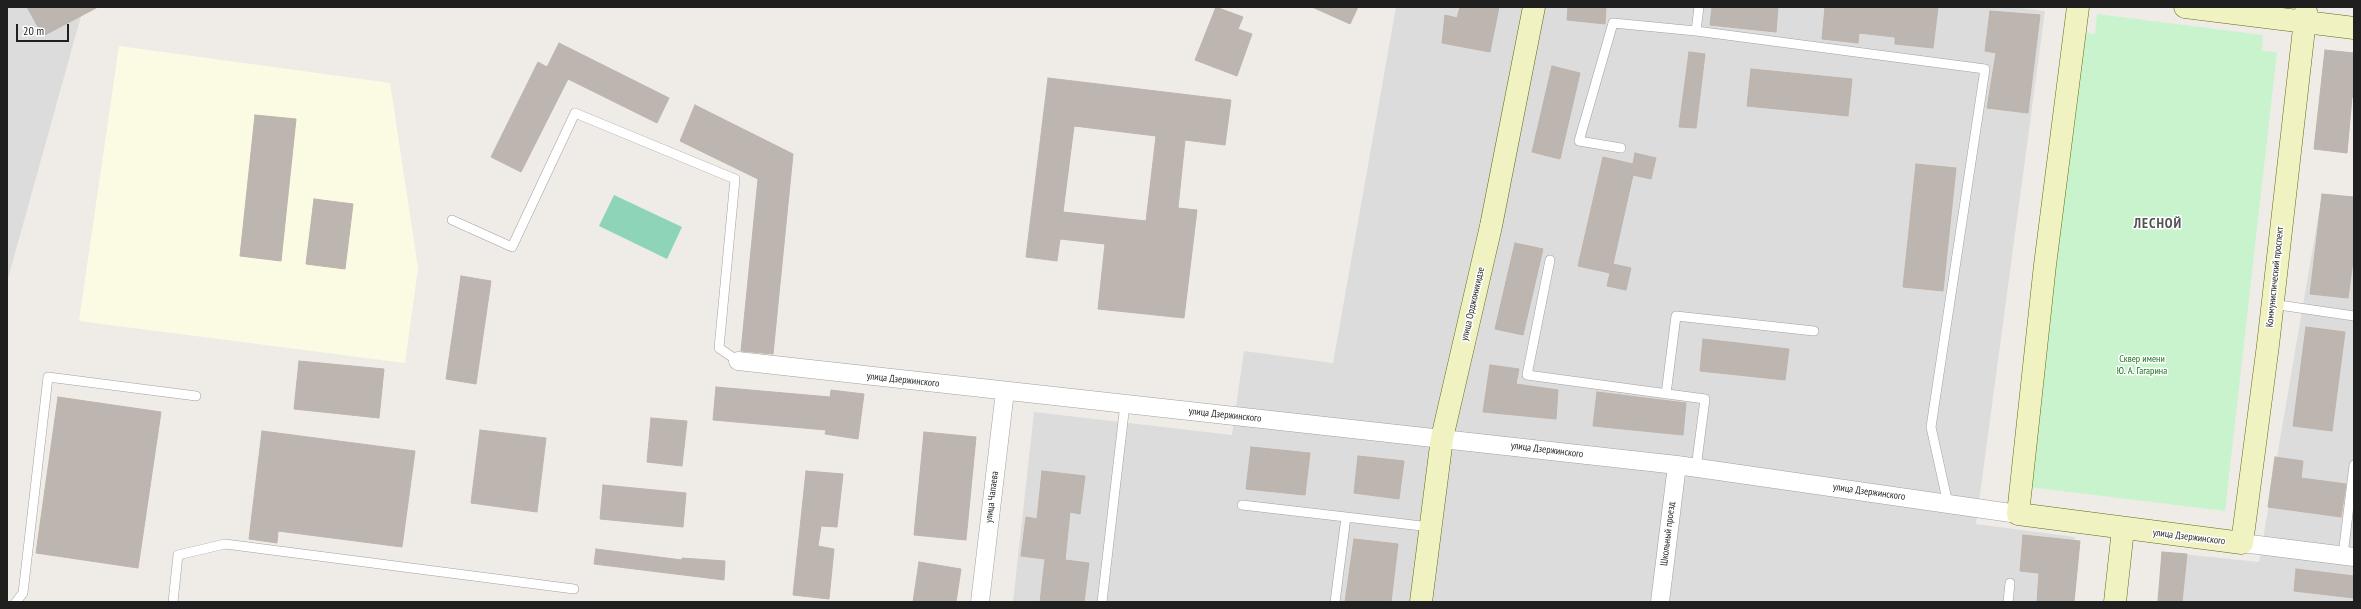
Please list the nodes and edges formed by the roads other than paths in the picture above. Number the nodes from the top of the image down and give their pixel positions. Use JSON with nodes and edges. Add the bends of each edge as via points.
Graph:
{"nodes":[{"id":1,"x":1534,"y":7,"type":"edge"},
{"id":2,"x":1699,"y":7,"type":"edge"},
{"id":3,"x":2078,"y":7,"type":"edge"},
{"id":4,"x":2185,"y":7,"type":"edge"},
{"id":5,"x":2276,"y":7,"type":"edge"},
{"id":6,"x":2305,"y":16,"type":"junction"},
{"id":7,"x":2354,"y":17,"type":"edge"},
{"id":8,"x":2354,"y":28,"type":"edge"},
{"id":9,"x":1696,"y":31,"type":"junction"},
{"id":10,"x":1621,"y":148,"type":"dead end"},
{"id":11,"x":452,"y":220,"type":"dead end"},
{"id":12,"x":1550,"y":260,"type":"dead end"},
{"id":13,"x":2272,"y":304,"type":"junction"},
{"id":14,"x":2354,"y":316,"type":"edge"},
{"id":15,"x":1814,"y":331,"type":"dead end"},
{"id":16,"x":738,"y":362,"type":"joint"},
{"id":17,"x":1005,"y":391,"type":"junction"},
{"id":18,"x":1666,"y":394,"type":"junction"},
{"id":19,"x":196,"y":396,"type":"dead end"},
{"id":20,"x":1125,"y":404,"type":"junction"},
{"id":21,"x":1442,"y":438,"type":"junction"},
{"id":22,"x":1677,"y":465,"type":"junction"},
{"id":23,"x":2354,"y":466,"type":"edge"},
{"id":24,"x":1696,"y":468,"type":"junction"},
{"id":25,"x":1948,"y":504,"type":"junction"},
{"id":26,"x":1242,"y":505,"type":"dead end"},
{"id":27,"x":2018,"y":514,"type":"junction"},
{"id":28,"x":1346,"y":517,"type":"junction"},
{"id":29,"x":1430,"y":527,"type":"junction"},
{"id":30,"x":2123,"y":529,"type":"junction"},
{"id":31,"x":2242,"y":543,"type":"junction"},
{"id":32,"x":2348,"y":556,"type":"edge"},
{"id":33,"x":2010,"y":583,"type":"dead end"},
{"id":34,"x":574,"y":589,"type":"dead end"},
{"id":35,"x":16,"y":602,"type":"edge"},
{"id":36,"x":173,"y":602,"type":"edge"},
{"id":37,"x":980,"y":602,"type":"edge"},
{"id":38,"x":1102,"y":602,"type":"edge"},
{"id":39,"x":1335,"y":602,"type":"edge"},
{"id":40,"x":1421,"y":602,"type":"edge"},
{"id":41,"x":1660,"y":602,"type":"edge"},
{"id":42,"x":2008,"y":602,"type":"edge"},
{"id":43,"x":2114,"y":602,"type":"edge"}],
"edges":[{"from":1,"to":21,"type":"street","name":"улица Орджоникидзе","via":[[1492,226]]},
{"from":2,"to":9,"type":"lane"},
{"from":3,"to":27,"type":"street","via":[[2045,265]]},
{"from":4,"to":6,"type":"street"},
{"from":5,"to":6,"type":"street"},
{"from":6,"to":7,"type":"street"},
{"from":6,"to":8,"type":"street"},
{"from":6,"to":13,"type":"street","name":"Коммунистический проспект"},
{"from":9,"to":10,"type":"lane","via":[[1613,23],[1579,141]]},
{"from":9,"to":25,"type":"lane","via":[[1985,69],[1930,427]]},
{"from":11,"to":16,"type":"lane","via":[[512,247],[575,113],[734,179],[719,348]]},
{"from":12,"to":18,"type":"lane","via":[[1527,375]]},
{"from":13,"to":14,"type":"lane"},
{"from":13,"to":31,"type":"street","name":"Коммунистический проспект"},
{"from":15,"to":18,"type":"lane","via":[[1676,316]]},
{"from":16,"to":17,"type":"street","name":"улица Дзержинского"},
{"from":17,"to":20,"type":"street","name":"улица Дзержинского"},
{"from":17,"to":37,"type":"street","name":"улица Чапаева"},
{"from":18,"to":24,"type":"lane","via":[[1705,399]]},
{"from":19,"to":35,"type":"lane","via":[[48,377],[23,593]]},
{"from":20,"to":21,"type":"street","name":"улица Дзержинского"},
{"from":20,"to":38,"type":"lane"},
{"from":21,"to":22,"type":"street","name":"улица Дзержинского"},
{"from":21,"to":29,"type":"street","name":"улица Орджоникидзе"},
{"from":22,"to":24,"type":"street","name":"улица Дзержинского"},
{"from":22,"to":41,"type":"street","name":"Школьный проезд"},
{"from":23,"to":32,"type":"lane"},
{"from":24,"to":25,"type":"street","name":"улица Дзержинского"},
{"from":25,"to":27,"type":"street","name":"улица Дзержинского"},
{"from":26,"to":28,"type":"lane"},
{"from":27,"to":30,"type":"street","name":"улица Дзержинского"},
{"from":28,"to":29,"type":"lane"},
{"from":28,"to":39,"type":"lane"},
{"from":29,"to":40,"type":"street","name":"улица Орджоникидзе"},
{"from":30,"to":31,"type":"street","name":"улица Дзержинского"},
{"from":30,"to":43,"type":"street"},
{"from":31,"to":32,"type":"street","name":"улица Дзержинского"},
{"from":33,"to":42,"type":"lane"},
{"from":34,"to":36,"type":"lane","via":[[225,544],[178,555]]}]}
